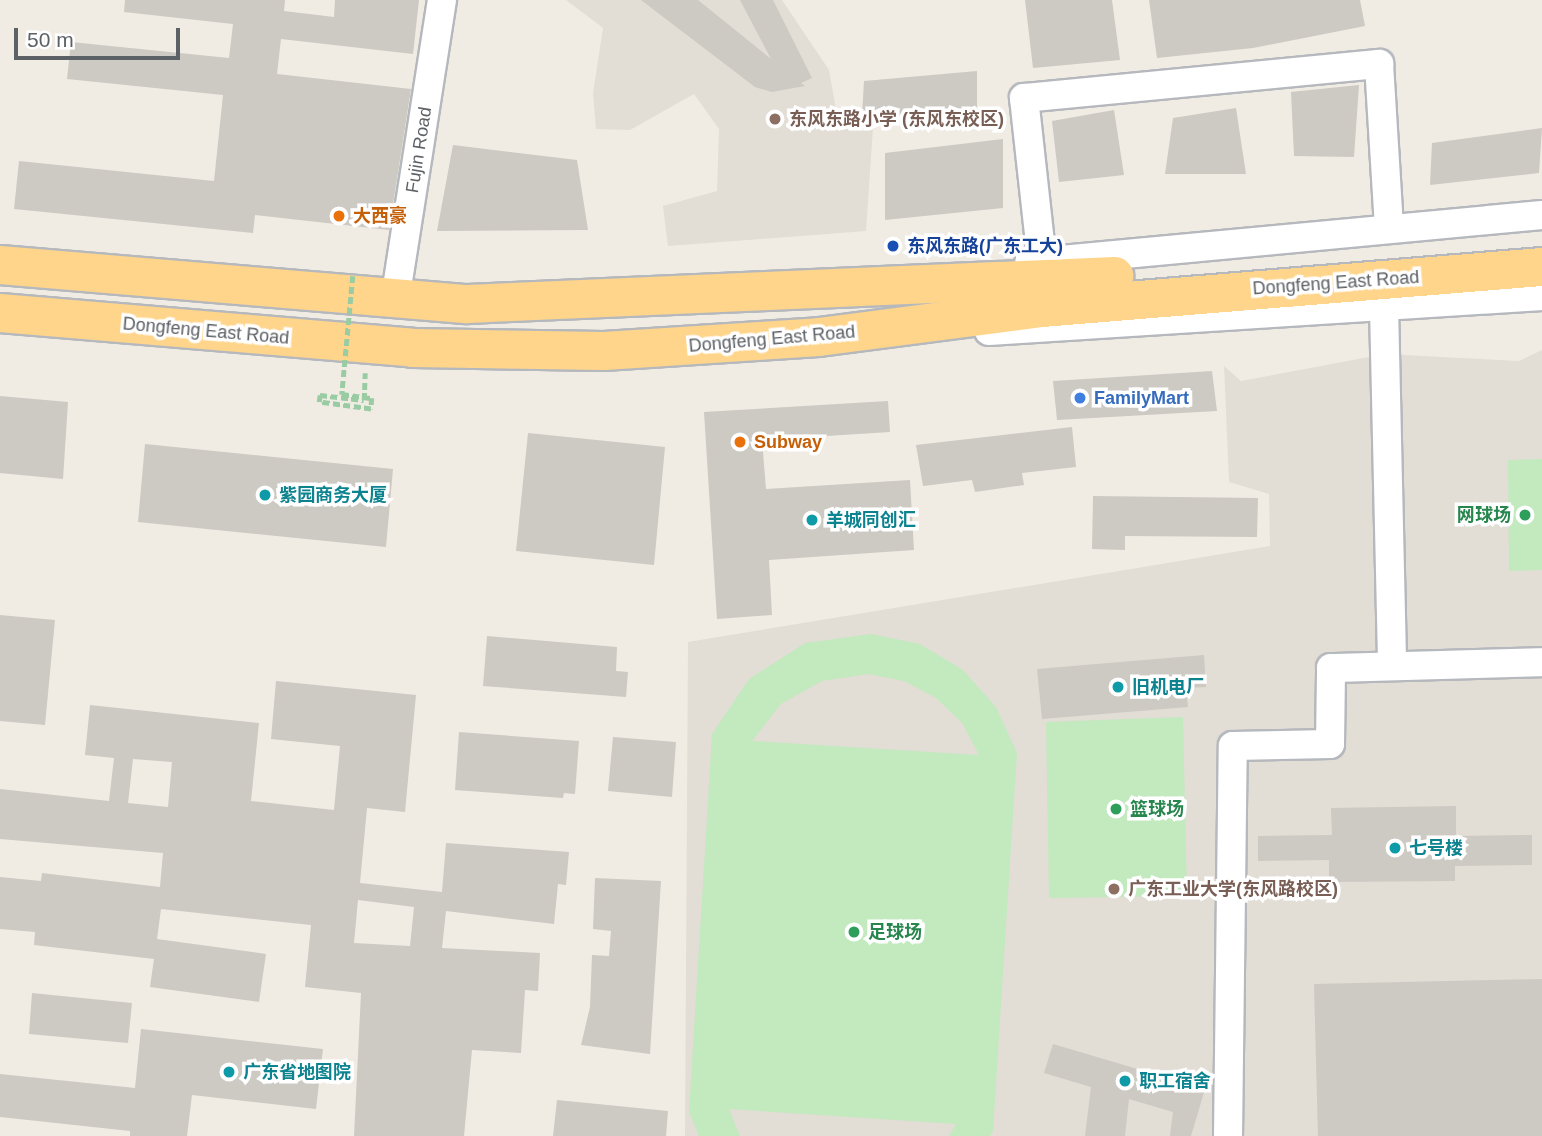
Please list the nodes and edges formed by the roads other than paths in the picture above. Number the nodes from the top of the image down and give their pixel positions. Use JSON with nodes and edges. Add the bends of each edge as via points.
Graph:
{"nodes":[{"id":1,"x":442,"y":0,"type":"edge"},
{"id":2,"x":1542,"y":215,"type":"edge"},
{"id":3,"x":1389,"y":228,"type":"junction"},
{"id":4,"x":1542,"y":243,"type":"edge"},
{"id":5,"x":1042,"y":261,"type":"junction"},
{"id":6,"x":0,"y":265,"type":"edge"},
{"id":7,"x":1542,"y":267,"type":"edge"},
{"id":8,"x":818,"y":288,"type":"junction"},
{"id":9,"x":1542,"y":296,"type":"edge"},
{"id":10,"x":395,"y":300,"type":"junction"},
{"id":11,"x":1384,"y":307,"type":"junction"},
{"id":12,"x":0,"y":313,"type":"edge"},
{"id":13,"x":819,"y":338,"type":"junction"},
{"id":14,"x":1542,"y":662,"type":"edge"},
{"id":15,"x":1392,"y":666,"type":"junction"},
{"id":16,"x":1228,"y":1136,"type":"edge"}],
"edges":[{"from":1,"to":10,"type":"street","name":"Fujin Road"},
{"from":2,"to":3,"type":"street"},
{"from":3,"to":5,"type":"street"},
{"from":3,"to":5,"type":"street","via":[[1379,64],[1024,98]]},
{"from":4,"to":8,"type":"highway","name":"Dongfeng East Road","via":[[1038,281]]},
{"from":5,"to":8,"type":"street"},
{"from":6,"to":10,"type":"highway","name":"Dongfeng East Road"},
{"from":7,"to":13,"type":"highway","name":"Dongfeng East Road","via":[[1042,308]]},
{"from":8,"to":10,"type":"highway","name":"Dongfeng East Road","via":[[559,303]]},
{"from":9,"to":11,"type":"street"},
{"from":11,"to":13,"type":"street"},
{"from":11,"to":15,"type":"street"},
{"from":12,"to":13,"type":"highway","name":"Dongfeng East Road","via":[[475,352],[604,351]]},
{"from":14,"to":15,"type":"street"},
{"from":15,"to":16,"type":"street","via":[[1331,668],[1330,744],[1233,746]]}]}
